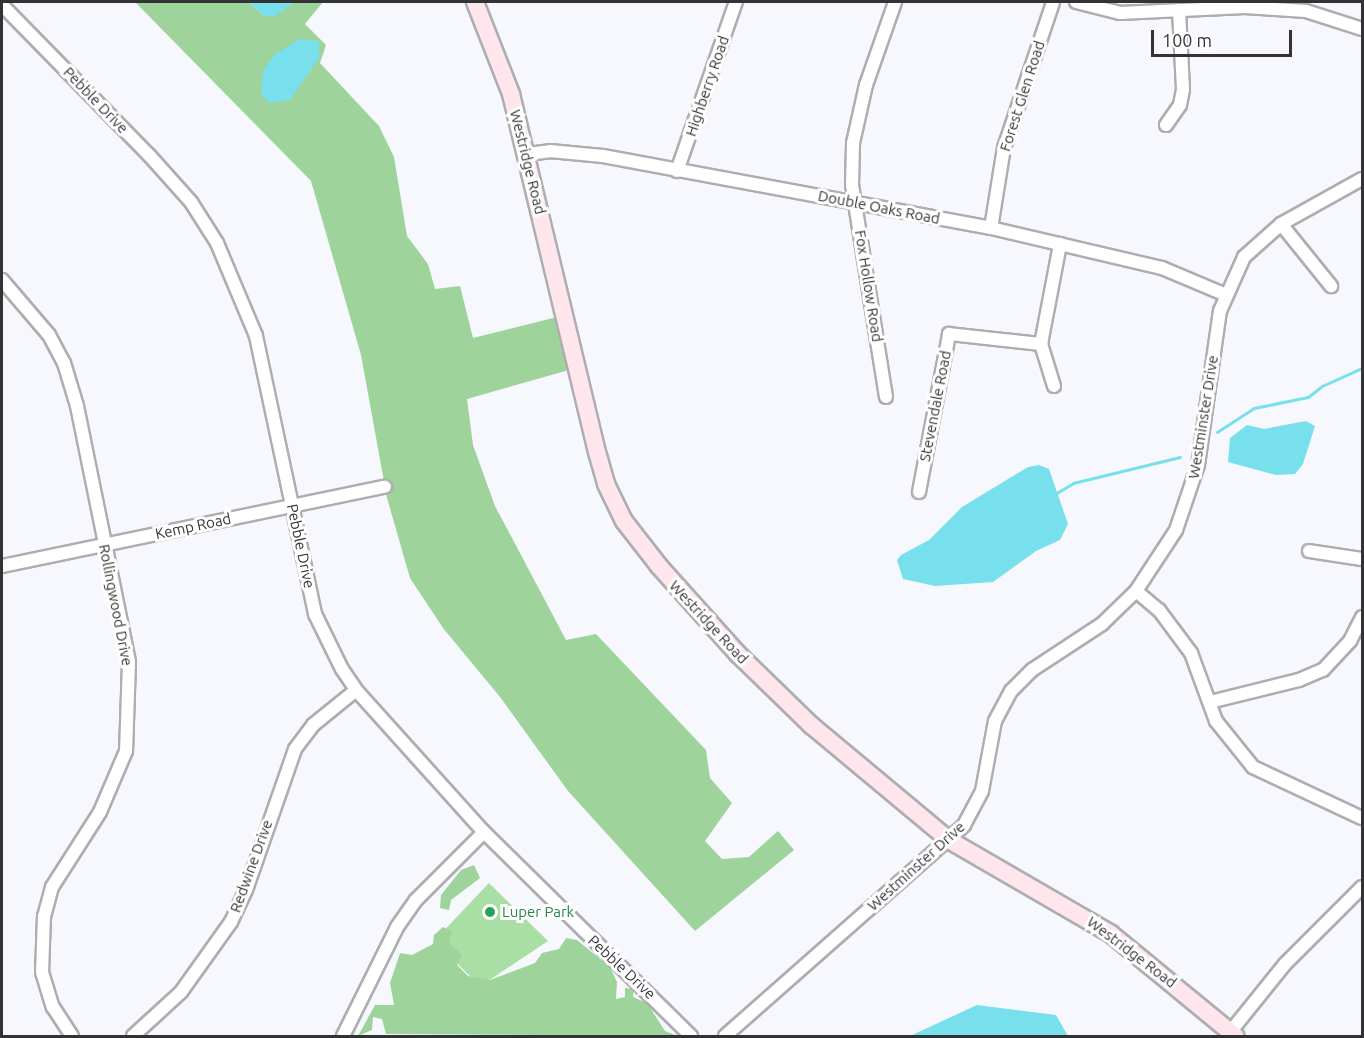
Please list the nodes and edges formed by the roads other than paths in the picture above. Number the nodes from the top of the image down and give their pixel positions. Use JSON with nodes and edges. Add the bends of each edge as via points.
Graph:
{"nodes":[{"id":1,"x":475,"y":2,"type":"edge"},
{"id":2,"x":736,"y":2,"type":"edge"},
{"id":3,"x":895,"y":2,"type":"edge"},
{"id":4,"x":1053,"y":2,"type":"edge"},
{"id":5,"x":1076,"y":2,"type":"edge"},
{"id":6,"x":2,"y":5,"type":"edge"},
{"id":7,"x":1179,"y":10,"type":"junction"},
{"id":8,"x":1362,"y":29,"type":"edge"},
{"id":9,"x":1166,"y":125,"type":"dead end"},
{"id":10,"x":527,"y":153,"type":"junction"},
{"id":11,"x":677,"y":171,"type":"junction"},
{"id":12,"x":1362,"y":179,"type":"edge"},
{"id":13,"x":856,"y":202,"type":"junction"},
{"id":14,"x":1281,"y":224,"type":"junction"},
{"id":15,"x":991,"y":228,"type":"junction"},
{"id":16,"x":1060,"y":244,"type":"junction"},
{"id":17,"x":2,"y":280,"type":"edge"},
{"id":18,"x":1331,"y":286,"type":"dead end"},
{"id":19,"x":1224,"y":294,"type":"junction"},
{"id":20,"x":1041,"y":344,"type":"junction"},
{"id":21,"x":1054,"y":386,"type":"dead end"},
{"id":22,"x":886,"y":397,"type":"dead end"},
{"id":23,"x":385,"y":487,"type":"dead end"},
{"id":24,"x":919,"y":492,"type":"dead end"},
{"id":25,"x":292,"y":505,"type":"junction"},
{"id":26,"x":104,"y":544,"type":"junction"},
{"id":27,"x":1309,"y":551,"type":"dead end"},
{"id":28,"x":1362,"y":559,"type":"edge"},
{"id":29,"x":2,"y":566,"type":"edge"},
{"id":30,"x":1136,"y":591,"type":"junction"},
{"id":31,"x":1362,"y":617,"type":"edge"},
{"id":32,"x":356,"y":690,"type":"junction"},
{"id":33,"x":1210,"y":702,"type":"junction"},
{"id":34,"x":1362,"y":818,"type":"edge"},
{"id":35,"x":484,"y":832,"type":"junction"},
{"id":36,"x":949,"y":840,"type":"junction"},
{"id":37,"x":1362,"y":887,"type":"edge"},
{"id":38,"x":1233,"y":1034,"type":"edge"},
{"id":39,"x":72,"y":1036,"type":"edge"},
{"id":40,"x":133,"y":1036,"type":"edge"},
{"id":41,"x":343,"y":1036,"type":"edge"},
{"id":42,"x":691,"y":1036,"type":"edge"},
{"id":43,"x":725,"y":1036,"type":"edge"}],
"edges":[{"from":1,"to":10,"type":"main road","name":"Westridge Road","via":[[504,69]]},
{"from":2,"to":11,"type":"street","name":"Highberry Road"},
{"from":3,"to":13,"type":"street","name":"Fox Hollow Road","via":[[858,115],[853,143]]},
{"from":4,"to":15,"type":"street","name":"Forest Glen Road","via":[[1012,119]]},
{"from":5,"to":7,"type":"street","via":[[1120,13]]},
{"from":6,"to":25,"type":"street","name":"Pebble Drive","via":[[149,155],[191,202],[217,243],[256,336]]},
{"from":7,"to":8,"type":"street","via":[[1245,7],[1306,11]]},
{"from":7,"to":9,"type":"street","via":[[1183,89],[1180,105]]},
{"from":10,"to":11,"type":"street","name":"Double Oaks Road","via":[[603,156]]},
{"from":10,"to":36,"type":"main road","name":"Westridge Road","via":[[597,452],[606,484],[624,521],[659,567],[765,681],[811,725]]},
{"from":11,"to":13,"type":"street","name":"Double Oaks Road"},
{"from":12,"to":14,"type":"street","name":"Westminster Drive"},
{"from":13,"to":15,"type":"street","name":"Double Oaks Road"},
{"from":13,"to":22,"type":"street","name":"Fox Hollow Road"},
{"from":14,"to":18,"type":"street"},
{"from":14,"to":19,"type":"street","name":"Westminster Drive","via":[[1244,257]]},
{"from":15,"to":16,"type":"street","name":"Double Oaks Road"},
{"from":16,"to":19,"type":"street","name":"Double Oaks Road","via":[[1162,268]]},
{"from":16,"to":20,"type":"street"},
{"from":17,"to":26,"type":"street","name":"Rollingwood Drive","via":[[49,335],[64,363],[77,406]]},
{"from":19,"to":30,"type":"street","name":"Westminster Drive","via":[[1191,491],[1167,549]]},
{"from":20,"to":21,"type":"street"},
{"from":20,"to":24,"type":"street","name":"Stevendale Road","via":[[949,334]]},
{"from":23,"to":25,"type":"street","name":"Kemp Road"},
{"from":25,"to":26,"type":"street","name":"Kemp Road"},
{"from":25,"to":32,"type":"street","name":"Pebble Drive","via":[[315,615]]},
{"from":26,"to":29,"type":"street","name":"Kemp Road"},
{"from":26,"to":39,"type":"street","name":"Rollingwood Drive","via":[[129,662],[130,726],[115,783],[52,887],[44,916],[42,972],[53,1007]]},
{"from":27,"to":28,"type":"street"},
{"from":30,"to":33,"type":"street","via":[[1159,610],[1191,653]]},
{"from":30,"to":36,"type":"street","name":"Westminster Drive","via":[[1102,624],[1032,670],[1011,691],[993,727],[982,791],[964,825]]},
{"from":31,"to":33,"type":"street","via":[[1350,642],[1323,670],[1299,680]]},
{"from":32,"to":35,"type":"street","name":"Pebble Drive"},
{"from":32,"to":40,"type":"street","name":"Redwine Drive","via":[[313,725],[295,749],[231,922],[181,992]]},
{"from":33,"to":34,"type":"street","via":[[1216,721],[1253,767]]},
{"from":35,"to":41,"type":"street","via":[[416,900],[397,927]]},
{"from":35,"to":42,"type":"street","name":"Pebble Drive"},
{"from":36,"to":38,"type":"main road","name":"Westridge Road","via":[[1111,934]]},
{"from":36,"to":43,"type":"street","name":"Westminster Drive"},
{"from":37,"to":38,"type":"street","via":[[1291,957]]}]}
